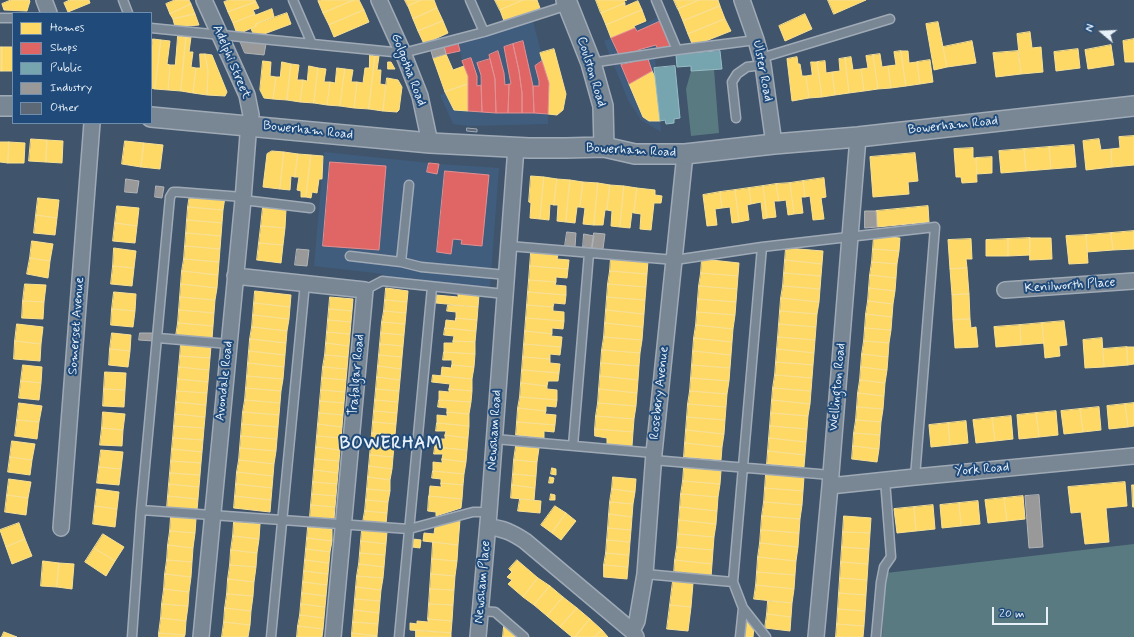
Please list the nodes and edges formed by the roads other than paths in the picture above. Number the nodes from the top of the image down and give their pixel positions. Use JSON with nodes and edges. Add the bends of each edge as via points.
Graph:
{"nodes":[{"id":1,"x":44,"y":0,"type":"edge"},
{"id":2,"x":123,"y":0,"type":"edge"},
{"id":3,"x":204,"y":0,"type":"edge"},
{"id":4,"x":293,"y":0,"type":"edge"},
{"id":5,"x":379,"y":0,"type":"edge"},
{"id":6,"x":470,"y":0,"type":"edge"},
{"id":7,"x":656,"y":0,"type":"edge"},
{"id":8,"x":742,"y":0,"type":"edge"},
{"id":9,"x":567,"y":3,"type":"edge"},
{"id":10,"x":49,"y":12,"type":"edge"},
{"id":11,"x":128,"y":12,"type":"edge"},
{"id":12,"x":0,"y":18,"type":"edge"},
{"id":13,"x":12,"y":18,"type":"edge"},
{"id":14,"x":890,"y":19,"type":"dead end"},
{"id":15,"x":152,"y":28,"type":"edge"},
{"id":16,"x":484,"y":32,"type":"junction"},
{"id":17,"x":219,"y":35,"type":"junction"},
{"id":18,"x":756,"y":40,"type":"junction"},
{"id":19,"x":312,"y":44,"type":"junction"},
{"id":20,"x":677,"y":50,"type":"junction"},
{"id":21,"x":403,"y":53,"type":"junction"},
{"id":22,"x":762,"y":62,"type":"junction"},
{"id":23,"x":591,"y":63,"type":"junction"},
{"id":24,"x":0,"y":106,"type":"edge"},
{"id":25,"x":12,"y":106,"type":"edge"},
{"id":26,"x":1134,"y":106,"type":"edge"},
{"id":27,"x":152,"y":117,"type":"edge"},
{"id":28,"x":736,"y":118,"type":"dead end"},
{"id":29,"x":92,"y":124,"type":"edge"},
{"id":30,"x":250,"y":125,"type":"junction"},
{"id":31,"x":858,"y":137,"type":"junction"},
{"id":32,"x":430,"y":143,"type":"junction"},
{"id":33,"x":774,"y":144,"type":"junction"},
{"id":34,"x":516,"y":147,"type":"junction"},
{"id":35,"x":604,"y":147,"type":"junction"},
{"id":36,"x":685,"y":154,"type":"junction"},
{"id":37,"x":409,"y":185,"type":"dead end"},
{"id":38,"x":243,"y":199,"type":"junction"},
{"id":39,"x":310,"y":208,"type":"dead end"},
{"id":40,"x":851,"y":236,"type":"junction"},
{"id":41,"x":509,"y":246,"type":"junction"},
{"id":42,"x":762,"y":247,"type":"junction"},
{"id":43,"x":589,"y":253,"type":"junction"},
{"id":44,"x":350,"y":256,"type":"dead end"},
{"id":45,"x":675,"y":260,"type":"junction"},
{"id":46,"x":401,"y":262,"type":"junction"},
{"id":47,"x":507,"y":275,"type":"junction"},
{"id":48,"x":235,"y":276,"type":"junction"},
{"id":49,"x":1134,"y":281,"type":"edge"},
{"id":50,"x":305,"y":282,"type":"junction"},
{"id":51,"x":432,"y":287,"type":"junction"},
{"id":52,"x":365,"y":290,"type":"junction"},
{"id":53,"x":1005,"y":290,"type":"dead end"},
{"id":54,"x":505,"y":294,"type":"junction"},
{"id":55,"x":158,"y":338,"type":"junction"},
{"id":56,"x":229,"y":344,"type":"junction"},
{"id":57,"x":495,"y":439,"type":"junction"},
{"id":58,"x":573,"y":446,"type":"junction"},
{"id":59,"x":654,"y":456,"type":"junction"},
{"id":60,"x":1134,"y":456,"type":"edge"},
{"id":61,"x":744,"y":468,"type":"junction"},
{"id":62,"x":915,"y":477,"type":"junction"},
{"id":63,"x":885,"y":480,"type":"junction"},
{"id":64,"x":831,"y":481,"type":"junction"},
{"id":65,"x":141,"y":510,"type":"junction"},
{"id":66,"x":212,"y":515,"type":"junction"},
{"id":67,"x":282,"y":520,"type":"junction"},
{"id":68,"x":489,"y":520,"type":"junction"},
{"id":69,"x":344,"y":525,"type":"junction"},
{"id":70,"x":61,"y":528,"type":"dead end"},
{"id":71,"x":409,"y":529,"type":"junction"},
{"id":72,"x":645,"y":574,"type":"junction"},
{"id":73,"x":733,"y":582,"type":"junction"},
{"id":74,"x":743,"y":608,"type":"junction"},
{"id":75,"x":480,"y":611,"type":"junction"},
{"id":76,"x":634,"y":634,"type":"edge"},
{"id":77,"x":132,"y":637,"type":"edge"},
{"id":78,"x":201,"y":637,"type":"edge"},
{"id":79,"x":271,"y":637,"type":"edge"},
{"id":80,"x":333,"y":637,"type":"edge"},
{"id":81,"x":399,"y":637,"type":"edge"},
{"id":82,"x":478,"y":637,"type":"edge"},
{"id":83,"x":524,"y":637,"type":"edge"},
{"id":84,"x":740,"y":637,"type":"edge"},
{"id":85,"x":766,"y":637,"type":"edge"},
{"id":86,"x":816,"y":637,"type":"edge"},
{"id":87,"x":876,"y":637,"type":"edge"}],
"edges":[{"from":1,"to":10,"type":"street"},
{"from":2,"to":11,"type":"lane"},
{"from":3,"to":17,"type":"street","name":"Adelphi Street"},
{"from":4,"to":19,"type":"lane"},
{"from":5,"to":21,"type":"street","name":"Golgotha Road"},
{"from":6,"to":16,"type":"lane"},
{"from":7,"to":20,"type":"lane"},
{"from":8,"to":18,"type":"street","name":"Ulster Road"},
{"from":9,"to":16,"type":"lane"},
{"from":9,"to":23,"type":"street","name":"Coulston Road"},
{"from":12,"to":13,"type":"lane"},
{"from":14,"to":22,"type":"lane"},
{"from":15,"to":17,"type":"lane"},
{"from":16,"to":21,"type":"lane"},
{"from":17,"to":19,"type":"lane"},
{"from":17,"to":30,"type":"street","name":"Adelphi Street","via":[[247,95]]},
{"from":18,"to":20,"type":"lane"},
{"from":18,"to":22,"type":"street","name":"Ulster Road"},
{"from":19,"to":21,"type":"lane"},
{"from":20,"to":23,"type":"lane"},
{"from":21,"to":32,"type":"street","name":"Golgotha Road","via":[[420,96]]},
{"from":22,"to":28,"type":"lane","via":[[747,67],[737,74],[732,82]]},
{"from":22,"to":33,"type":"street","name":"Ulster Road"},
{"from":23,"to":35,"type":"street","name":"Coulston Road","via":[[603,106]]},
{"from":24,"to":25,"type":"street"},
{"from":26,"to":31,"type":"street","name":"Bowerham Road"},
{"from":27,"to":30,"type":"street","name":"Bowerham Road"},
{"from":29,"to":70,"type":"street","name":"Somerset Avenue"},
{"from":30,"to":32,"type":"street","name":"Bowerham Road"},
{"from":30,"to":38,"type":"street","name":"Avondale Road"},
{"from":31,"to":33,"type":"street","name":"Bowerham Road"},
{"from":31,"to":40,"type":"street","name":"Wellington Road"},
{"from":32,"to":34,"type":"street","name":"Bowerham Road"},
{"from":33,"to":36,"type":"street","name":"Bowerham Road"},
{"from":34,"to":35,"type":"street","name":"Bowerham Road"},
{"from":34,"to":41,"type":"street","name":"Newsham Road"},
{"from":35,"to":36,"type":"street","name":"Bowerham Road","via":[[635,154]]},
{"from":36,"to":45,"type":"street","name":"Rosebery Avenue"},
{"from":37,"to":46,"type":"lane"},
{"from":38,"to":39,"type":"lane"},
{"from":38,"to":48,"type":"street","name":"Avondale Road"},
{"from":38,"to":55,"type":"lane","via":[[173,192],[170,197]]},
{"from":40,"to":42,"type":"lane"},
{"from":40,"to":62,"type":"lane","via":[[935,227]]},
{"from":40,"to":64,"type":"street","name":"Wellington Road"},
{"from":41,"to":43,"type":"lane"},
{"from":41,"to":47,"type":"street","name":"Newsham Road"},
{"from":42,"to":45,"type":"lane"},
{"from":42,"to":61,"type":"lane"},
{"from":43,"to":45,"type":"lane"},
{"from":43,"to":58,"type":"lane"},
{"from":44,"to":46,"type":"lane"},
{"from":45,"to":59,"type":"street","name":"Rosebery Avenue"},
{"from":46,"to":47,"type":"lane","via":[[421,267]]},
{"from":47,"to":54,"type":"street","name":"Newsham Road"},
{"from":48,"to":50,"type":"street"},
{"from":48,"to":56,"type":"street","name":"Avondale Road"},
{"from":49,"to":53,"type":"street","name":"Kenilworth Place"},
{"from":50,"to":52,"type":"street"},
{"from":50,"to":67,"type":"lane"},
{"from":51,"to":52,"type":"lane","via":[[382,281]]},
{"from":51,"to":54,"type":"lane"},
{"from":51,"to":71,"type":"lane"},
{"from":52,"to":69,"type":"street","name":"Trafalgar Road"},
{"from":54,"to":57,"type":"street","name":"Newsham Road"},
{"from":55,"to":56,"type":"lane"},
{"from":55,"to":65,"type":"lane"},
{"from":56,"to":66,"type":"street","name":"Avondale Road"},
{"from":57,"to":58,"type":"lane"},
{"from":57,"to":68,"type":"street","name":"Newsham Road"},
{"from":58,"to":59,"type":"lane"},
{"from":59,"to":61,"type":"lane"},
{"from":59,"to":72,"type":"street","name":"Rosebery Avenue"},
{"from":60,"to":62,"type":"street","name":"York Road"},
{"from":61,"to":64,"type":"lane"},
{"from":61,"to":73,"type":"lane"},
{"from":62,"to":63,"type":"street","name":"York Road"},
{"from":63,"to":64,"type":"street","name":"York Road"},
{"from":63,"to":87,"type":"lane","via":[[891,557],[884,567],[881,582]]},
{"from":64,"to":86,"type":"street","name":"Wellington Road"},
{"from":65,"to":66,"type":"lane"},
{"from":65,"to":77,"type":"lane"},
{"from":66,"to":67,"type":"lane"},
{"from":66,"to":78,"type":"street","name":"Avondale Road"},
{"from":67,"to":69,"type":"lane"},
{"from":67,"to":79,"type":"lane"},
{"from":68,"to":71,"type":"lane","via":[[473,512]]},
{"from":68,"to":75,"type":"street","name":"Newsham Place"},
{"from":68,"to":76,"type":"street","via":[[499,528],[512,532],[526,541]]},
{"from":69,"to":71,"type":"lane"},
{"from":69,"to":80,"type":"street","name":"Trafalgar Road"},
{"from":71,"to":81,"type":"lane"},
{"from":72,"to":73,"type":"lane"},
{"from":72,"to":76,"type":"street","name":"Rosebery Avenue"},
{"from":73,"to":74,"type":"lane"},
{"from":74,"to":84,"type":"lane"},
{"from":74,"to":85,"type":"lane"},
{"from":75,"to":82,"type":"street","name":"Newsham Place"},
{"from":75,"to":83,"type":"lane","via":[[495,612]]}]}
